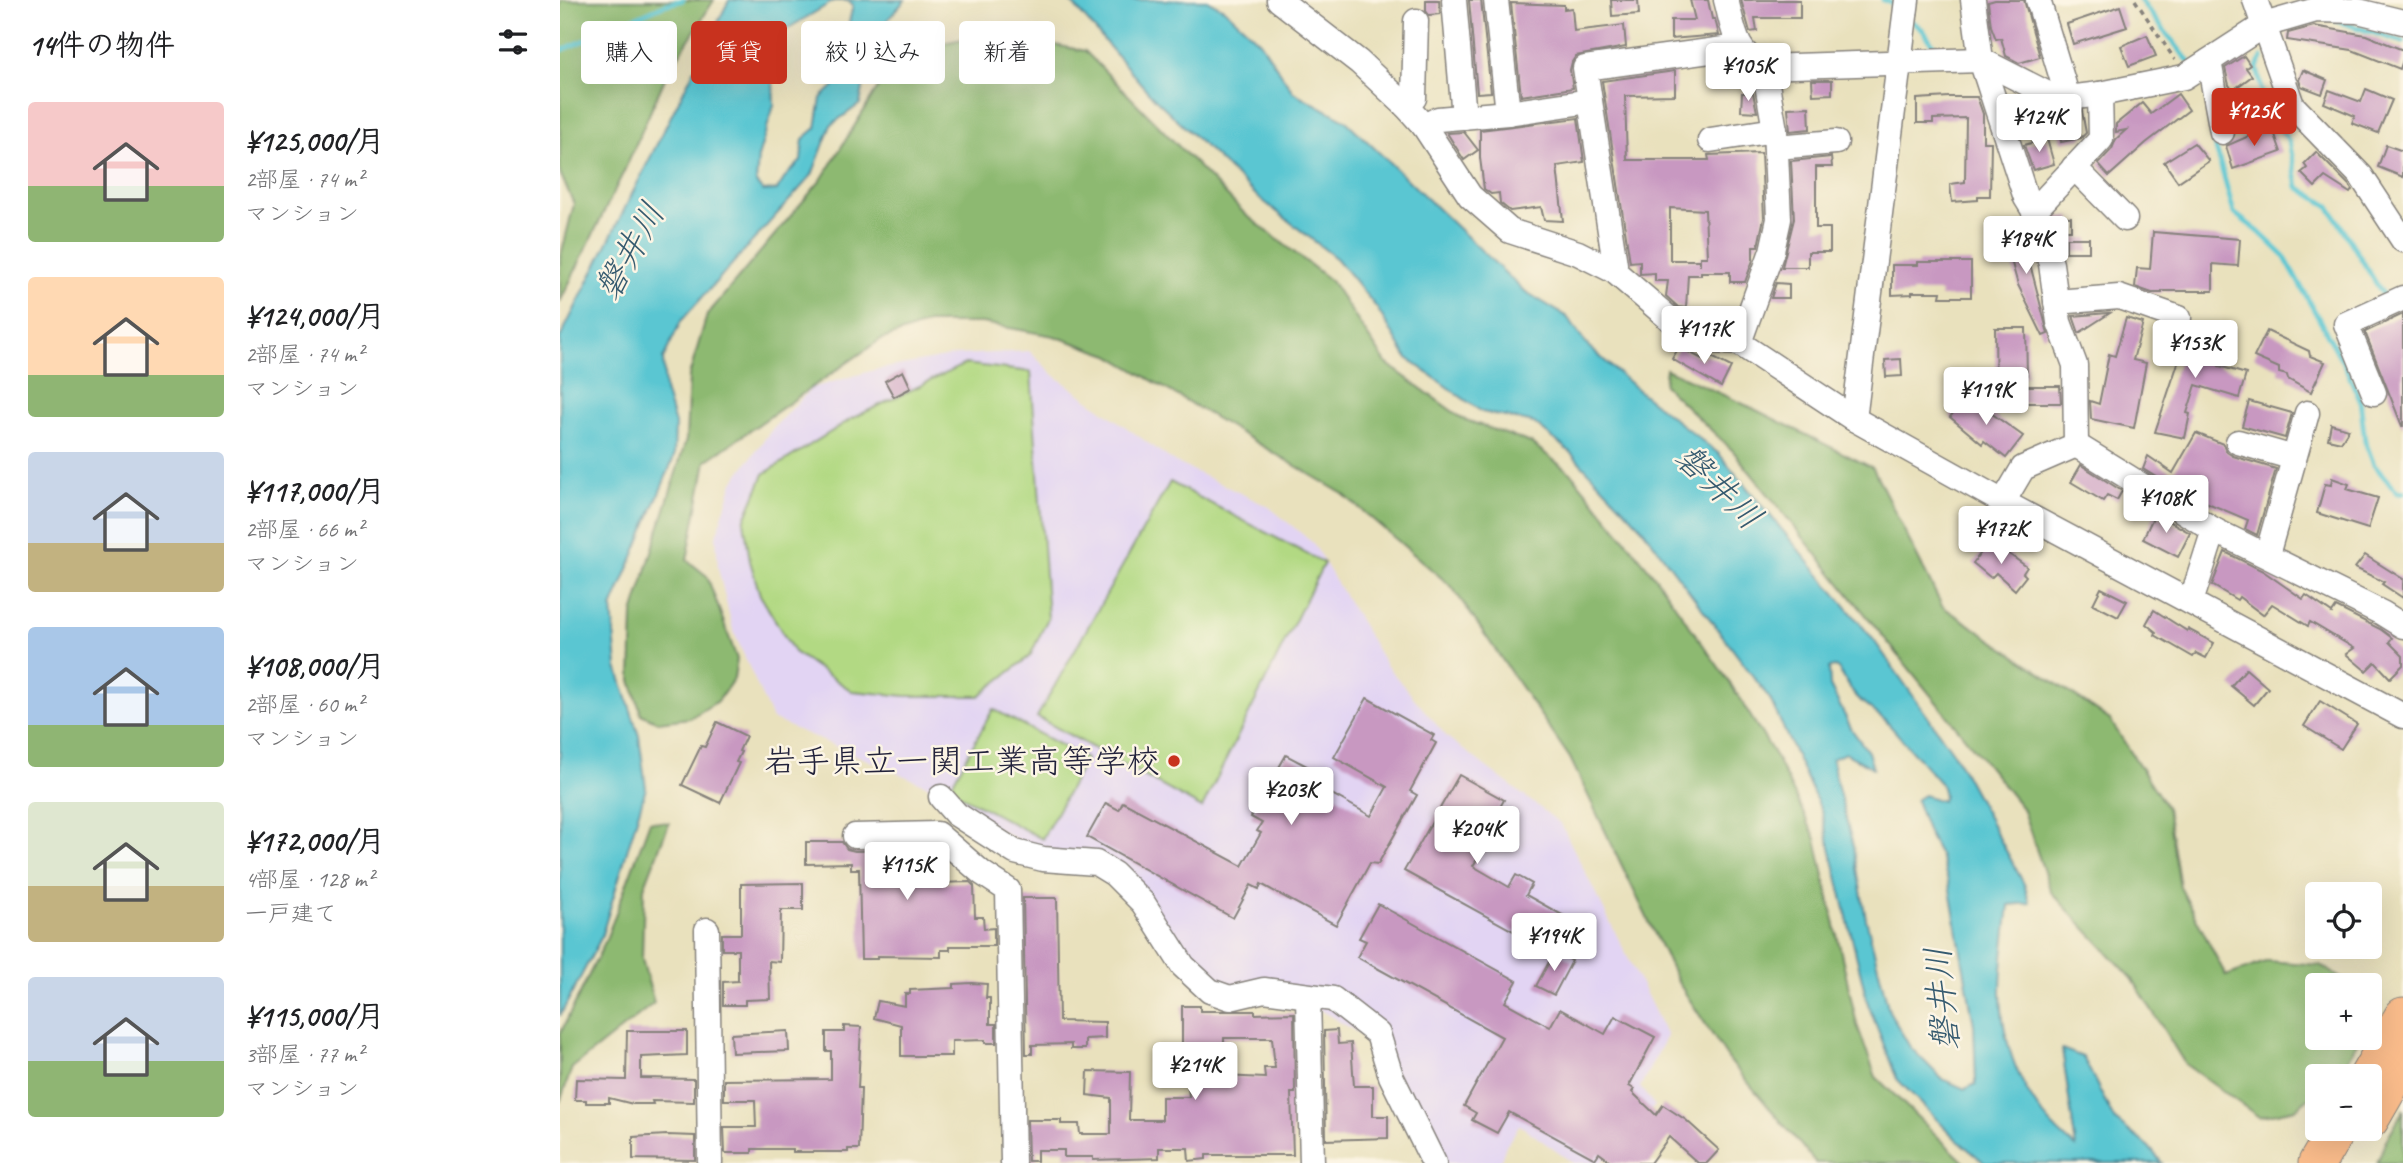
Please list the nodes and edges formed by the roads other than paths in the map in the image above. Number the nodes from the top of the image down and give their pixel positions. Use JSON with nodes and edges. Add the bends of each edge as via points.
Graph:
{"nodes":[{"id":1,"x":1279,"y":0,"type":"edge"},
{"id":2,"x":1454,"y":0,"type":"edge"},
{"id":3,"x":1496,"y":0,"type":"edge"},
{"id":4,"x":1726,"y":0,"type":"edge"},
{"id":5,"x":1907,"y":0,"type":"edge"},
{"id":6,"x":1973,"y":0,"type":"edge"},
{"id":7,"x":2038,"y":0,"type":"edge"},
{"id":8,"x":2255,"y":0,"type":"edge"},
{"id":9,"x":2359,"y":6,"type":"edge"},
{"id":10,"x":1416,"y":21,"type":"dead end"},
{"id":11,"x":2403,"y":22,"type":"edge"},
{"id":12,"x":2264,"y":25,"type":"junction"},
{"id":13,"x":1739,"y":47,"type":"junction"},
{"id":14,"x":1981,"y":60,"type":"junction"},
{"id":15,"x":2209,"y":61,"type":"junction"},
{"id":16,"x":1898,"y":63,"type":"junction"},
{"id":17,"x":1764,"y":67,"type":"junction"},
{"id":18,"x":2100,"y":94,"type":"junction"},
{"id":19,"x":2068,"y":98,"type":"junction"},
{"id":20,"x":1590,"y":101,"type":"junction"},
{"id":21,"x":1406,"y":106,"type":"junction"},
{"id":22,"x":1508,"y":113,"type":"junction"},
{"id":23,"x":1464,"y":117,"type":"junction"},
{"id":24,"x":1424,"y":126,"type":"junction"},
{"id":25,"x":2222,"y":132,"type":"dead end"},
{"id":26,"x":1775,"y":139,"type":"junction"},
{"id":27,"x":1710,"y":140,"type":"dead end"},
{"id":28,"x":1836,"y":142,"type":"dead end"},
{"id":29,"x":2074,"y":167,"type":"junction"},
{"id":30,"x":2034,"y":211,"type":"junction"},
{"id":31,"x":2395,"y":211,"type":"edge"},
{"id":32,"x":2125,"y":219,"type":"dead end"},
{"id":33,"x":2403,"y":240,"type":"edge"},
{"id":34,"x":1614,"y":271,"type":"junction"},
{"id":35,"x":2403,"y":298,"type":"edge"},
{"id":36,"x":2056,"y":302,"type":"junction"},
{"id":37,"x":2179,"y":318,"type":"dead end"},
{"id":38,"x":1739,"y":343,"type":"junction"},
{"id":39,"x":2374,"y":393,"type":"dead end"},
{"id":40,"x":2307,"y":413,"type":"dead end"},
{"id":41,"x":1854,"y":419,"type":"junction"},
{"id":42,"x":2238,"y":442,"type":"dead end"},
{"id":43,"x":2076,"y":445,"type":"junction"},
{"id":44,"x":2294,"y":458,"type":"junction"},
{"id":45,"x":2003,"y":502,"type":"junction"},
{"id":46,"x":2214,"y":530,"type":"junction"},
{"id":47,"x":2267,"y":555,"type":"junction"},
{"id":48,"x":2191,"y":602,"type":"junction"},
{"id":49,"x":2403,"y":626,"type":"edge"},
{"id":50,"x":2403,"y":716,"type":"edge"},
{"id":51,"x":941,"y":797,"type":"dead end"},
{"id":52,"x":855,"y":836,"type":"dead end"},
{"id":53,"x":707,"y":930,"type":"dead end"},
{"id":54,"x":1308,"y":997,"type":"junction"},
{"id":55,"x":2403,"y":1016,"type":"edge"},
{"id":56,"x":2403,"y":1063,"type":"edge"},
{"id":57,"x":2375,"y":1064,"type":"edge"},
{"id":58,"x":2382,"y":1099,"type":"edge"},
{"id":59,"x":2330,"y":1141,"type":"edge"},
{"id":60,"x":2358,"y":1141,"type":"edge"},
{"id":61,"x":710,"y":1163,"type":"edge"},
{"id":62,"x":1013,"y":1163,"type":"edge"},
{"id":63,"x":1312,"y":1163,"type":"edge"},
{"id":64,"x":1434,"y":1163,"type":"edge"},
{"id":65,"x":2317,"y":1163,"type":"edge"},
{"id":66,"x":2344,"y":1163,"type":"edge"}],
"edges":[{"from":1,"to":21,"type":"street","via":[[1359,62]]},
{"from":2,"to":23,"type":"street"},
{"from":3,"to":22,"type":"street"},
{"from":4,"to":13,"type":"street"},
{"from":5,"to":16,"type":"street"},
{"from":6,"to":14,"type":"street"},
{"from":7,"to":19,"type":"street"},
{"from":8,"to":12,"type":"street"},
{"from":9,"to":11,"type":"street"},
{"from":9,"to":12,"type":"street","via":[[2316,10]]},
{"from":10,"to":21,"type":"street","via":[[1414,98]]},
{"from":12,"to":15,"type":"street"},
{"from":12,"to":31,"type":"street","via":[[2292,105]]},
{"from":13,"to":17,"type":"street"},
{"from":13,"to":20,"type":"street","via":[[1585,68]]},
{"from":14,"to":16,"type":"street"},
{"from":14,"to":19,"type":"street","via":[[2050,95]]},
{"from":14,"to":30,"type":"street"},
{"from":15,"to":18,"type":"street","via":[[2185,77]]},
{"from":15,"to":25,"type":"street"},
{"from":16,"to":17,"type":"street"},
{"from":16,"to":41,"type":"street"},
{"from":17,"to":26,"type":"street"},
{"from":18,"to":19,"type":"street"},
{"from":18,"to":29,"type":"street","via":[[2101,139]]},
{"from":20,"to":22,"type":"street"},
{"from":20,"to":34,"type":"street"},
{"from":21,"to":24,"type":"street"},
{"from":22,"to":23,"type":"street"},
{"from":23,"to":24,"type":"street","via":[[1438,119]]},
{"from":24,"to":34,"type":"street","via":[[1470,196],[1510,230],[1578,253]]},
{"from":26,"to":27,"type":"street"},
{"from":26,"to":28,"type":"street"},
{"from":26,"to":38,"type":"street","via":[[1779,219]]},
{"from":29,"to":30,"type":"street"},
{"from":29,"to":32,"type":"street"},
{"from":30,"to":36,"type":"street","via":[[2051,264]]},
{"from":31,"to":33,"type":"street"},
{"from":34,"to":38,"type":"street","via":[[1693,339]]},
{"from":35,"to":39,"type":"street","via":[[2346,324]]},
{"from":36,"to":37,"type":"street","via":[[2119,298]]},
{"from":36,"to":43,"type":"street","via":[[2075,365]]},
{"from":38,"to":41,"type":"street"},
{"from":40,"to":44,"type":"street"},
{"from":41,"to":45,"type":"street"},
{"from":42,"to":44,"type":"street"},
{"from":43,"to":45,"type":"street","via":[[2023,468]]},
{"from":43,"to":46,"type":"street"},
{"from":44,"to":47,"type":"street"},
{"from":45,"to":48,"type":"street"},
{"from":46,"to":47,"type":"street"},
{"from":46,"to":48,"type":"street"},
{"from":47,"to":49,"type":"street"},
{"from":48,"to":50,"type":"street"},
{"from":51,"to":54,"type":"street","via":[[956,814],[1015,852],[1096,863],[1114,874],[1143,903],[1183,966],[1210,991],[1230,998],[1264,990]]},
{"from":52,"to":62,"type":"street","via":[[937,834],[1007,890]]},
{"from":53,"to":61,"type":"street"},
{"from":54,"to":63,"type":"street"},
{"from":54,"to":64,"type":"street","via":[[1333,999],[1378,1034],[1391,1076]]},
{"from":55,"to":57,"type":"highway"},
{"from":56,"to":58,"type":"highway"},
{"from":59,"to":65,"type":"highway"},
{"from":60,"to":66,"type":"highway"}]}
